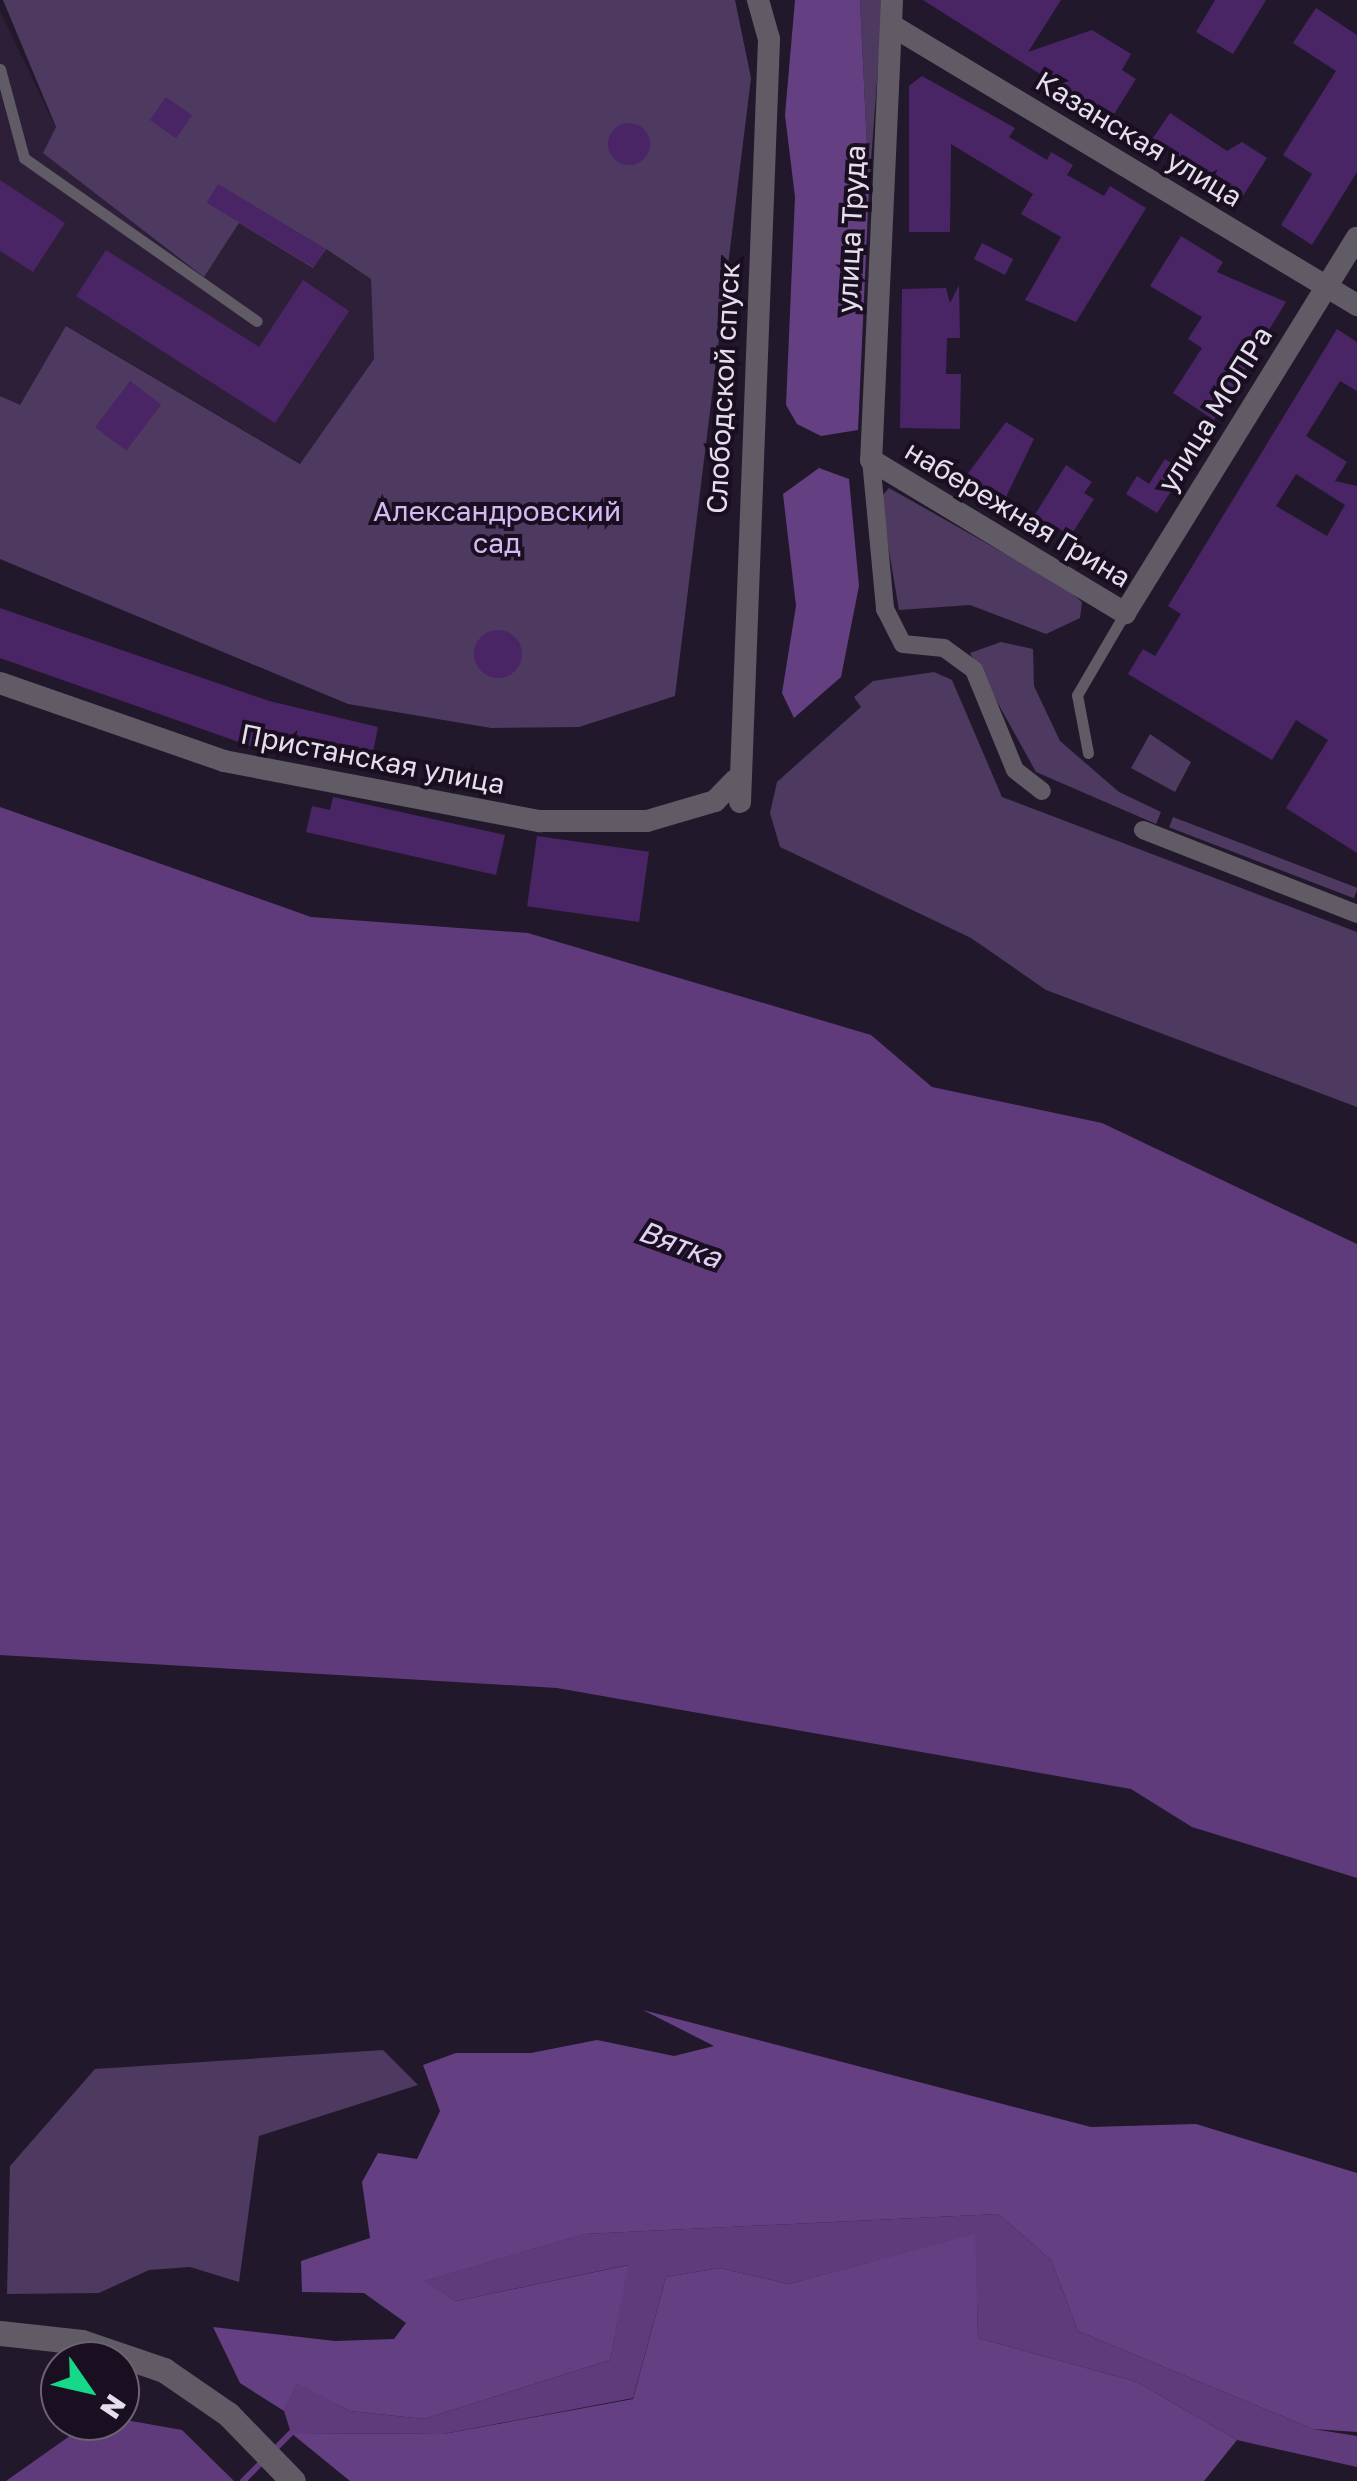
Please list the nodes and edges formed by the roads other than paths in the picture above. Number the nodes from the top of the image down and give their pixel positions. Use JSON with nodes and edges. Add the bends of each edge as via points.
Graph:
{"nodes":[{"id":1,"x":758,"y":0,"type":"edge"},
{"id":2,"x":892,"y":0,"type":"edge"},
{"id":3,"x":891,"y":25,"type":"junction"},
{"id":4,"x":0,"y":69,"type":"edge"},
{"id":5,"x":1357,"y":238,"type":"edge"},
{"id":6,"x":1326,"y":286,"type":"junction"},
{"id":7,"x":1357,"y":304,"type":"edge"},
{"id":8,"x":257,"y":321,"type":"dead end"},
{"id":9,"x":871,"y":460,"type":"junction"},
{"id":10,"x":1126,"y":613,"type":"junction"},
{"id":11,"x":0,"y":683,"type":"edge"},
{"id":12,"x":1088,"y":753,"type":"dead end"},
{"id":13,"x":737,"y":791,"type":"joint"},
{"id":14,"x":1042,"y":791,"type":"dead end"},
{"id":15,"x":1143,"y":830,"type":"dead end"},
{"id":16,"x":1357,"y":914,"type":"edge"},
{"id":17,"x":0,"y":2333,"type":"edge"},
{"id":18,"x":293,"y":2481,"type":"edge"}],
"edges":[{"from":1,"to":13,"type":"street","name":"Слободской спуск","via":[[769,39]]},
{"from":2,"to":3,"type":"street","name":"улица Труда"},
{"from":3,"to":6,"type":"street","name":"Казанская улица"},
{"from":3,"to":9,"type":"street","name":"улица Труда"},
{"from":4,"to":8,"type":"lane","via":[[24,158]]},
{"from":5,"to":6,"type":"street","name":"улица МОПРа"},
{"from":6,"to":7,"type":"street","name":"Казанская улица"},
{"from":6,"to":10,"type":"street","name":"улица МОПРа"},
{"from":9,"to":10,"type":"street","name":"набережная Грина"},
{"from":9,"to":14,"type":"street","name":"набережная Грина","via":[[894,626],[903,644],[944,648],[974,670],[1016,770]]},
{"from":10,"to":12,"type":"lane","via":[[1077,695]]},
{"from":11,"to":13,"type":"street","name":"Пристанская улица","via":[[224,761],[540,821],[647,821]]},
{"from":15,"to":16,"type":"street"},
{"from":17,"to":18,"type":"street","via":[[124,2352],[228,2414]]}]}
